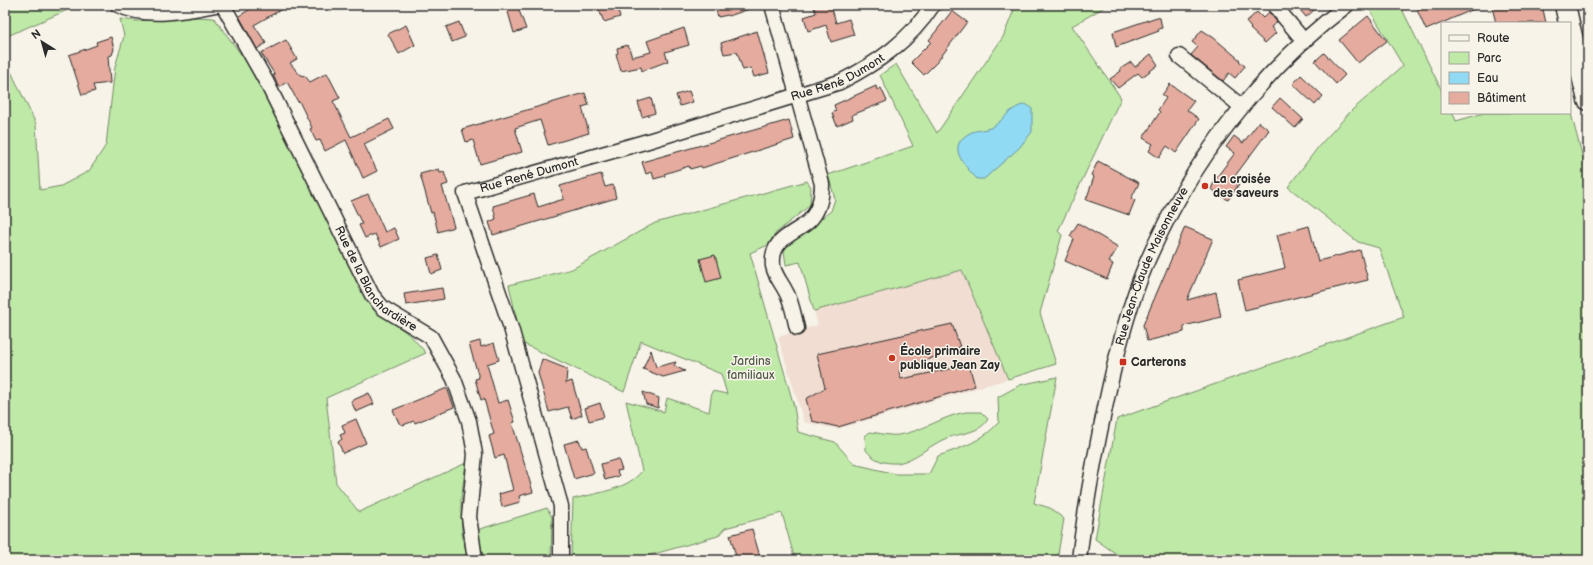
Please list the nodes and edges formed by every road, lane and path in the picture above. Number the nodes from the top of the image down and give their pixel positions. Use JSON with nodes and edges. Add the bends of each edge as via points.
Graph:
{"nodes":[{"id":1,"x":118,"y":5,"type":"edge"},
{"id":2,"x":216,"y":5,"type":"edge"},
{"id":3,"x":223,"y":5,"type":"edge"},
{"id":4,"x":772,"y":5,"type":"edge"},
{"id":5,"x":933,"y":5,"type":"edge"},
{"id":6,"x":1274,"y":5,"type":"edge"},
{"id":7,"x":1347,"y":5,"type":"edge"},
{"id":8,"x":1565,"y":5,"type":"edge"},
{"id":9,"x":1569,"y":22,"type":"edge"},
{"id":10,"x":1571,"y":32,"type":"edge"},
{"id":11,"x":1304,"y":41,"type":"junction"},
{"id":12,"x":1179,"y":56,"type":"dead end"},
{"id":13,"x":796,"y":96,"type":"junction"},
{"id":14,"x":1588,"y":100,"type":"edge"},
{"id":15,"x":1242,"y":107,"type":"junction"},
{"id":16,"x":797,"y":328,"type":"dead end"},
{"id":17,"x":476,"y":560,"type":"edge"},
{"id":18,"x":561,"y":560,"type":"edge"},
{"id":19,"x":1079,"y":560,"type":"edge"}],
"edges":[{"from":1,"to":2,"type":"street","via":[[127,10],[151,12],[171,12]]},
{"from":3,"to":17,"type":"street","name":"Rue de la Blanchardière","via":[[267,83],[372,295],[384,308],[431,337],[454,379],[469,421],[475,454],[469,517]]},
{"from":4,"to":13,"type":"street"},
{"from":5,"to":13,"type":"street","name":"Rue René Dumont","via":[[913,31],[876,63],[840,82]]},
{"from":6,"to":11,"type":"street"},
{"from":7,"to":11,"type":"street","name":"Rue Jean-Claude Maisonneuve"},
{"from":8,"to":9,"type":"main road"},
{"from":10,"to":14,"type":"main road"},
{"from":11,"to":15,"type":"street","name":"Rue Jean-Claude Maisonneuve"},
{"from":12,"to":15,"type":"street"},
{"from":13,"to":16,"type":"street","via":[[822,184],[819,207],[809,220],[784,238],[776,248],[773,264],[778,280],[786,291]]},
{"from":13,"to":18,"type":"street","name":"Rue René Dumont","via":[[465,193],[511,328],[561,506]]},
{"from":15,"to":19,"type":"street","name":"Rue Jean-Claude Maisonneuve","via":[[1202,161],[1173,209],[1147,262],[1133,300],[1118,348],[1099,432]]}]}
